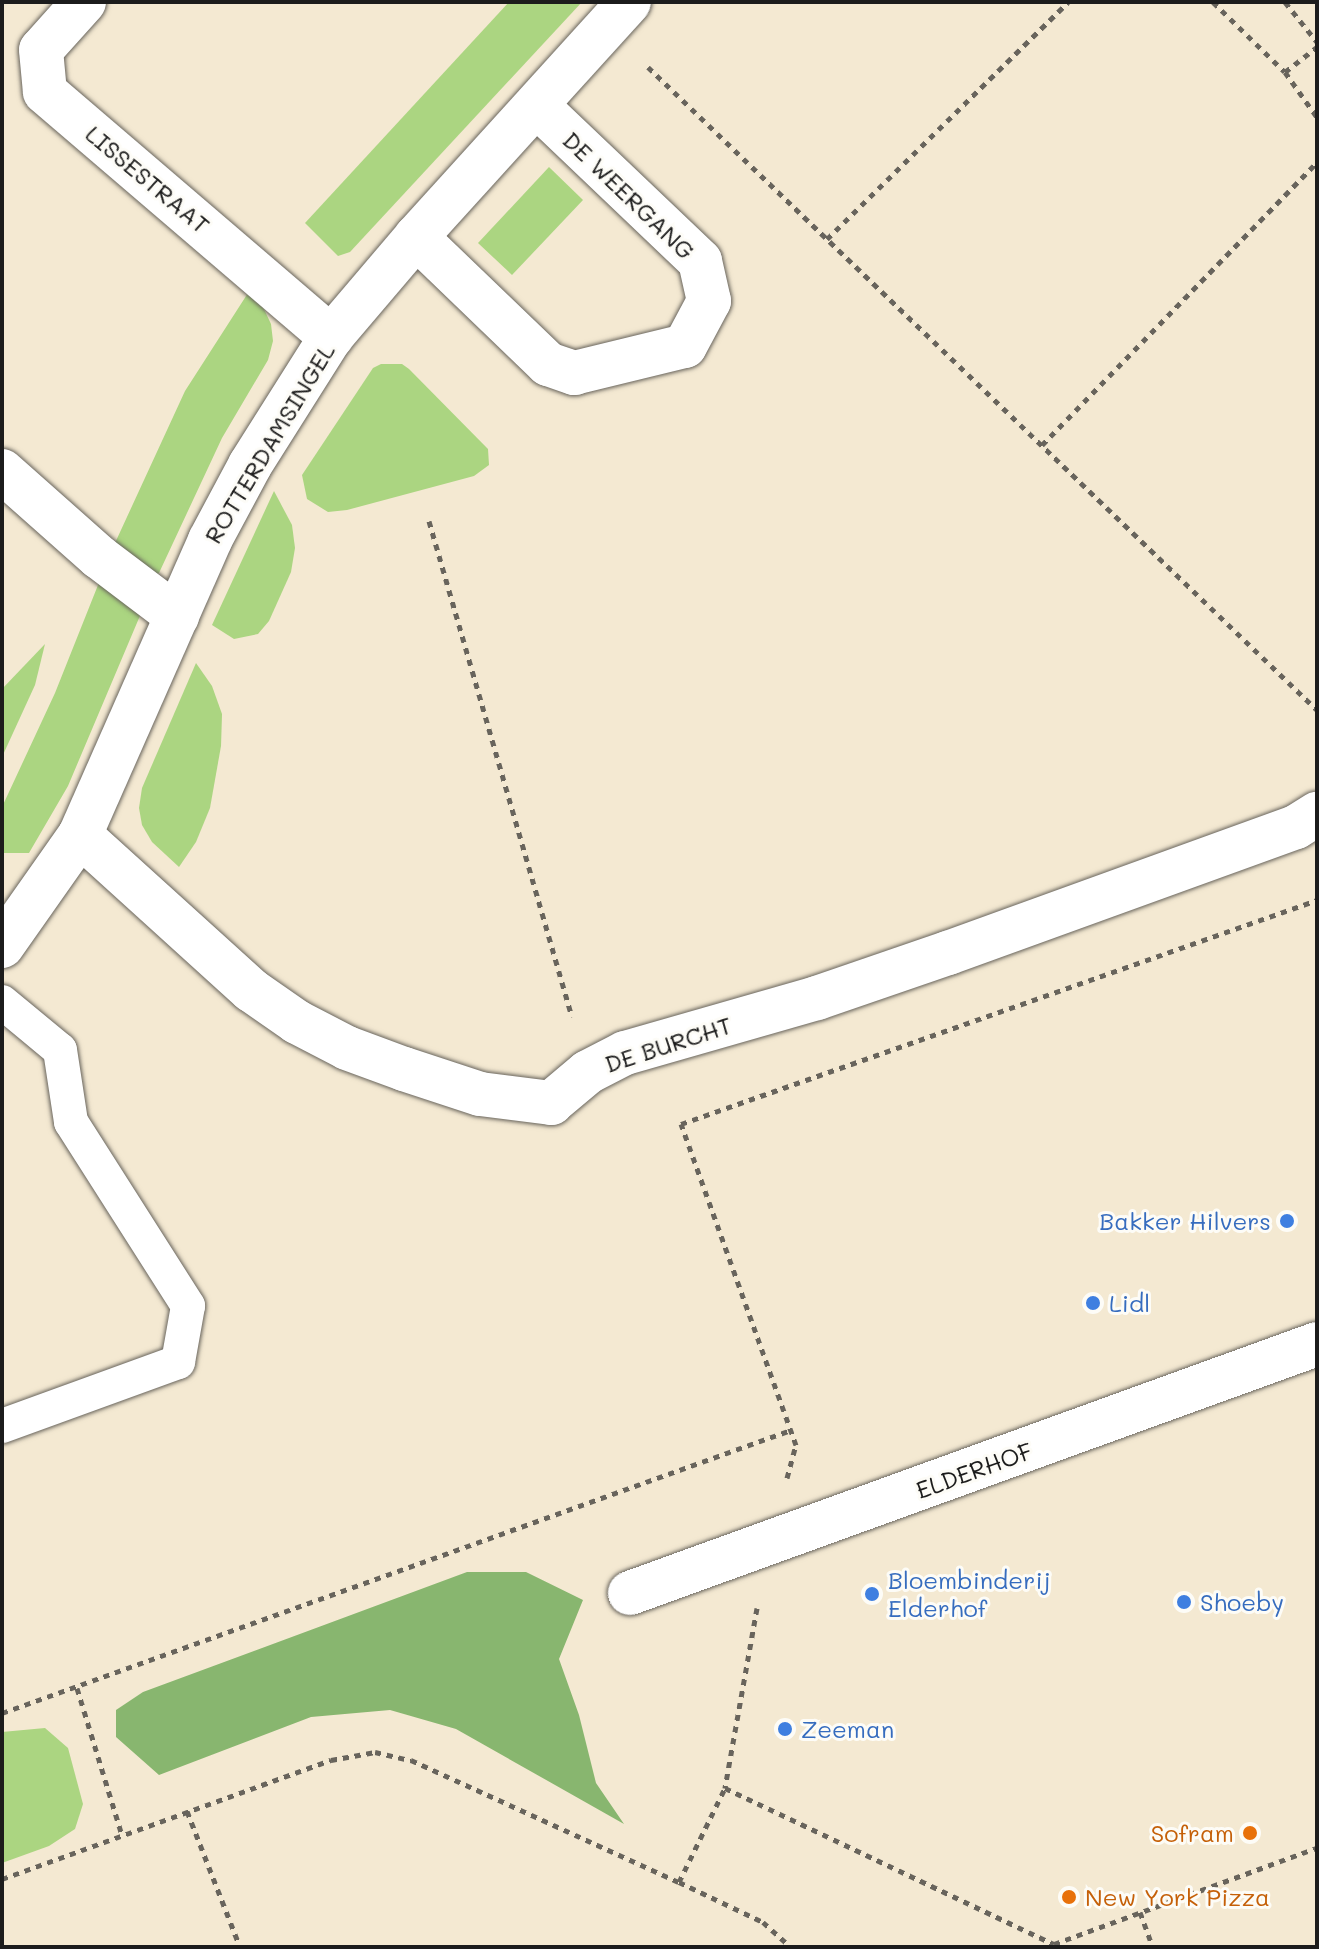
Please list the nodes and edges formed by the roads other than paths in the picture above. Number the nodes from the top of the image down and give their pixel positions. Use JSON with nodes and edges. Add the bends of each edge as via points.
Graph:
{"nodes":[{"id":1,"x":84,"y":2,"type":"edge"},
{"id":2,"x":618,"y":14,"type":"edge"},
{"id":3,"x":536,"y":105,"type":"junction"},
{"id":4,"x":416,"y":237,"type":"junction"},
{"id":5,"x":331,"y":337,"type":"junction"},
{"id":6,"x":2,"y":471,"type":"edge"},
{"id":7,"x":177,"y":616,"type":"junction"},
{"id":8,"x":1317,"y":814,"type":"edge"},
{"id":9,"x":80,"y":835,"type":"junction"},
{"id":10,"x":5,"y":937,"type":"edge"},
{"id":11,"x":2,"y":1002,"type":"edge"},
{"id":12,"x":1317,"y":1344,"type":"edge"},
{"id":13,"x":2,"y":1426,"type":"edge"},
{"id":14,"x":630,"y":1593,"type":"dead end"}],
"edges":[{"from":1,"to":5,"type":"street","name":"LISSESTRAAT","via":[[41,50],[45,92]]},
{"from":2,"to":3,"type":"street","name":"ROTTERDAMSINGEL"},
{"from":3,"to":4,"type":"street","name":"ROTTERDAMSINGEL"},
{"from":3,"to":4,"type":"street","name":"DE WEERGANG","via":[[700,261],[709,301],[685,346],[574,373],[548,364]]},
{"from":4,"to":5,"type":"street","name":"ROTTERDAMSINGEL"},
{"from":5,"to":7,"type":"street","name":"ROTTERDAMSINGEL","via":[[250,465]]},
{"from":6,"to":7,"type":"street","via":[[99,557]]},
{"from":7,"to":9,"type":"street","name":"ROTTERDAMSINGEL"},
{"from":8,"to":9,"type":"street","name":"DE BURCHT","via":[[1283,832],[948,953],[817,998],[625,1053],[588,1072],[551,1103],[480,1094],[347,1048],[297,1022],[251,990]]},
{"from":9,"to":10,"type":"street","name":"ROTTERDAMSINGEL"},
{"from":11,"to":13,"type":"lane","via":[[60,1050],[71,1122],[188,1306],[178,1362]]},
{"from":12,"to":14,"type":"street","name":"ELDERHOF"}]}
